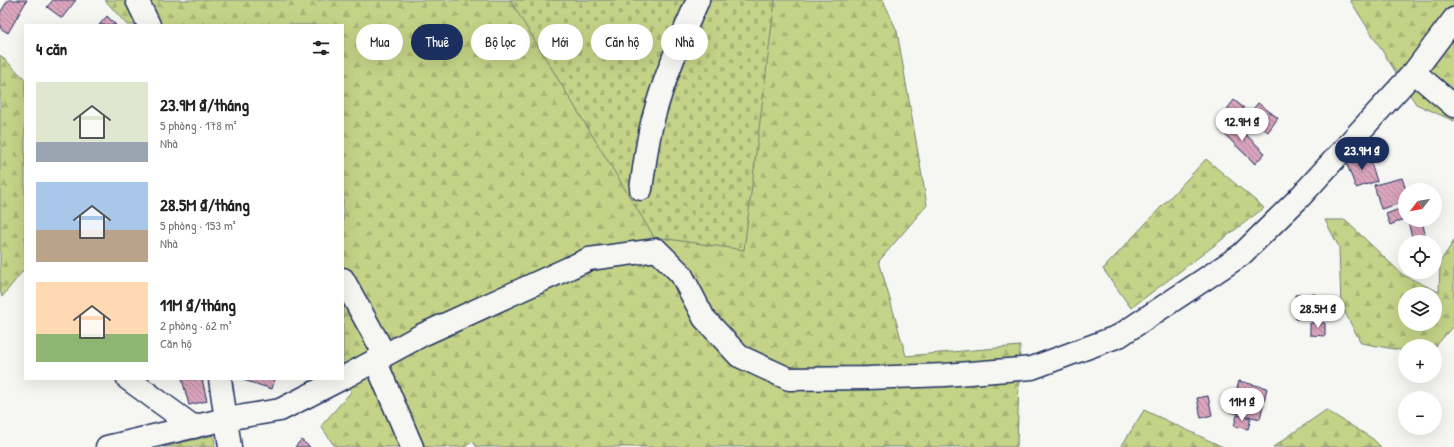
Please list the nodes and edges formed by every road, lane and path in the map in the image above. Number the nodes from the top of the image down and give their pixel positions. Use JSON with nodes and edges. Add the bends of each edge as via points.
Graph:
{"nodes":[{"id":1,"x":137,"y":0,"type":"edge"},
{"id":2,"x":698,"y":0,"type":"edge"},
{"id":3,"x":1454,"y":19,"type":"edge"},
{"id":4,"x":149,"y":24,"type":"edge"},
{"id":5,"x":1414,"y":72,"type":"junction"},
{"id":6,"x":1454,"y":106,"type":"edge"},
{"id":7,"x":641,"y":189,"type":"dead end"},
{"id":8,"x":344,"y":281,"type":"edge"},
{"id":9,"x":380,"y":358,"type":"junction"},
{"id":10,"x":344,"y":378,"type":"edge"},
{"id":11,"x":129,"y":380,"type":"edge"},
{"id":12,"x":220,"y":380,"type":"edge"},
{"id":13,"x":340,"y":380,"type":"edge"},
{"id":14,"x":226,"y":419,"type":"junction"},
{"id":15,"x":194,"y":427,"type":"junction"},
{"id":16,"x":107,"y":447,"type":"edge"},
{"id":17,"x":230,"y":447,"type":"edge"},
{"id":18,"x":412,"y":447,"type":"edge"}],
"edges":[{"from":1,"to":4,"type":"street"},
{"from":2,"to":7,"type":"street","via":[[682,35],[650,131]]},
{"from":3,"to":5,"type":"street"},
{"from":5,"to":6,"type":"street"},
{"from":5,"to":9,"type":"street","via":[[1300,198],[1241,255],[1119,336],[1032,368],[945,375],[789,379],[739,356],[704,318],[681,274],[657,250],[588,259],[422,335]]},
{"from":8,"to":9,"type":"street"},
{"from":9,"to":10,"type":"street"},
{"from":9,"to":18,"type":"street"},
{"from":11,"to":15,"type":"street"},
{"from":12,"to":14,"type":"street"},
{"from":13,"to":14,"type":"street","via":[[280,410]]},
{"from":14,"to":15,"type":"street"},
{"from":14,"to":17,"type":"street"},
{"from":15,"to":16,"type":"street"}]}
